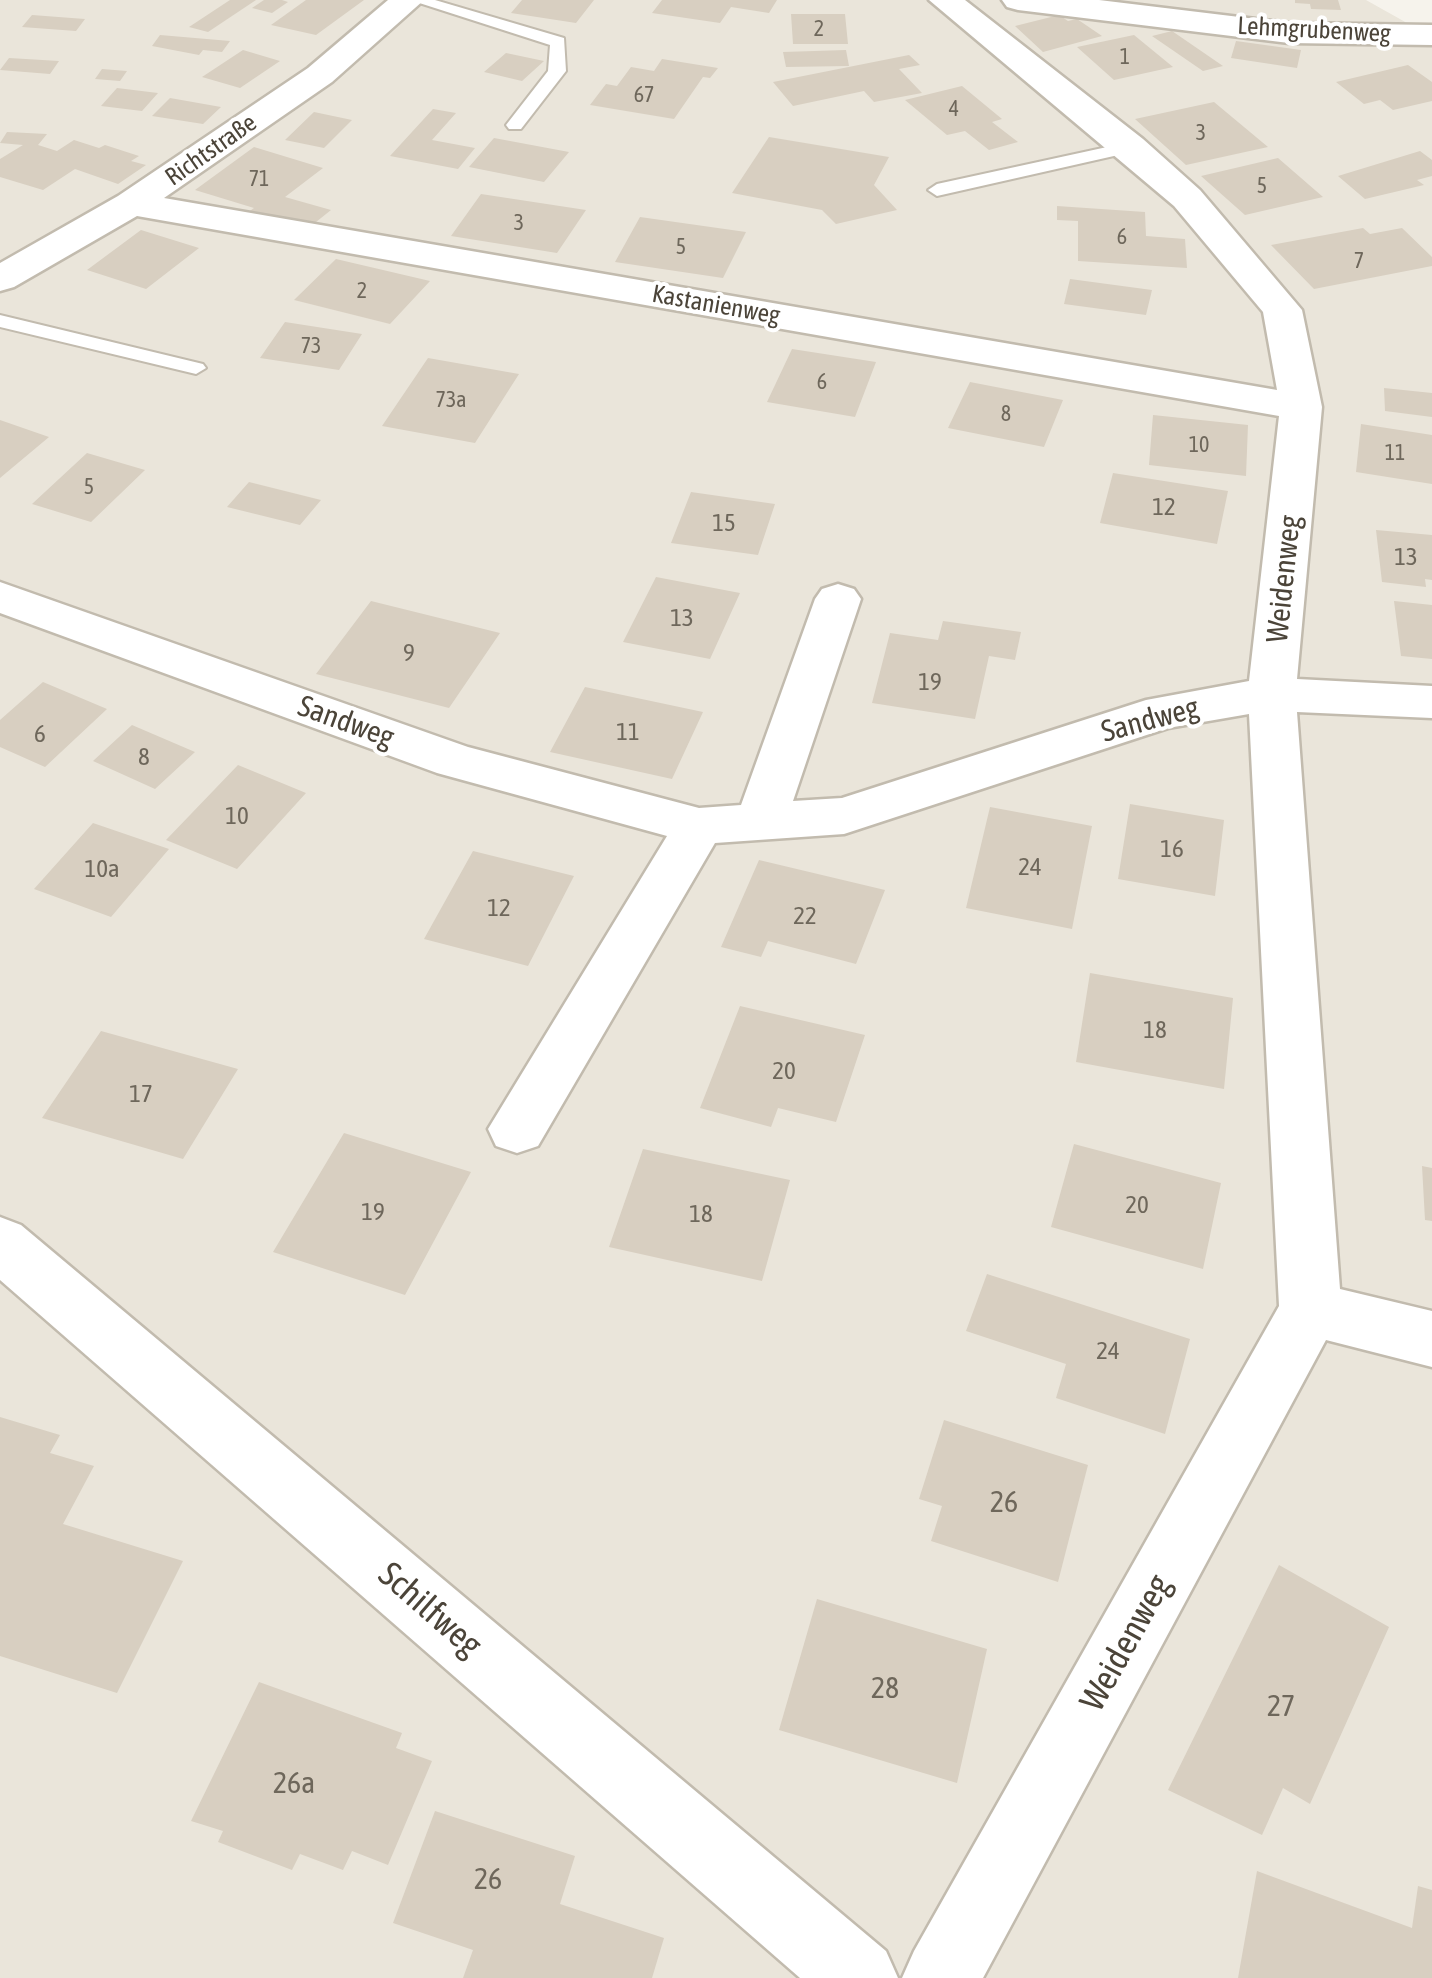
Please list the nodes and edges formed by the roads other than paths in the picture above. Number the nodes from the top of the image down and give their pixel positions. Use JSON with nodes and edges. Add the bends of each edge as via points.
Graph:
{"nodes":[{"id":1,"x":408,"y":0,"type":"edge"},
{"id":2,"x":418,"y":0,"type":"edge"},
{"id":3,"x":944,"y":0,"type":"edge"},
{"id":4,"x":1018,"y":0,"type":"edge"},
{"id":5,"x":1432,"y":35,"type":"edge"},
{"id":6,"x":515,"y":125,"type":"dead end"},
{"id":7,"x":1130,"y":147,"type":"junction"},
{"id":8,"x":937,"y":190,"type":"dead end"},
{"id":9,"x":131,"y":204,"type":"junction"},
{"id":10,"x":0,"y":279,"type":"edge"},
{"id":11,"x":0,"y":321,"type":"edge"},
{"id":12,"x":196,"y":368,"type":"dead end"},
{"id":13,"x":1300,"y":406,"type":"junction"},
{"id":14,"x":0,"y":597,"type":"edge"},
{"id":15,"x":838,"y":598,"type":"dead end"},
{"id":16,"x":1272,"y":694,"type":"junction"},
{"id":17,"x":1432,"y":702,"type":"edge"},
{"id":18,"x":760,"y":823,"type":"junction"},
{"id":19,"x":699,"y":826,"type":"junction"},
{"id":20,"x":517,"y":1128,"type":"dead end"},
{"id":21,"x":0,"y":1242,"type":"edge"},
{"id":22,"x":1310,"y":1309,"type":"junction"},
{"id":23,"x":1432,"y":1339,"type":"edge"},
{"id":24,"x":859,"y":1978,"type":"edge"},
{"id":25,"x":941,"y":1978,"type":"edge"}],
"edges":[{"from":1,"to":9,"type":"street","name":"Richtstraße","via":[[320,74]]},
{"from":2,"to":6,"type":"lane","via":[[558,42],[557,71]]},
{"from":3,"to":7,"type":"street","name":"Weidenweg"},
{"from":4,"to":5,"type":"street","name":"Lehmgrubenweg","via":[[1290,33]]},
{"from":7,"to":8,"type":"lane"},
{"from":7,"to":13,"type":"street","name":"Weidenweg","via":[[1186,198],[1282,310]]},
{"from":9,"to":10,"type":"street","name":"Richtstraße"},
{"from":9,"to":13,"type":"street","name":"Kastanienweg"},
{"from":11,"to":12,"type":"lane"},
{"from":13,"to":16,"type":"street","name":"Weidenweg"},
{"from":14,"to":19,"type":"street","name":"Sandweg","via":[[455,762]]},
{"from":15,"to":18,"type":"street"},
{"from":16,"to":17,"type":"street","name":"Sandweg"},
{"from":16,"to":18,"type":"street","name":"Sandweg","via":[[1163,712],[844,816]]},
{"from":16,"to":22,"type":"street","name":"Weidenweg"},
{"from":18,"to":19,"type":"street","name":"Sandweg"},
{"from":19,"to":20,"type":"street"},
{"from":21,"to":24,"type":"street","name":"Schilfweg"},
{"from":22,"to":23,"type":"street"},
{"from":22,"to":25,"type":"street","name":"Weidenweg"}]}
